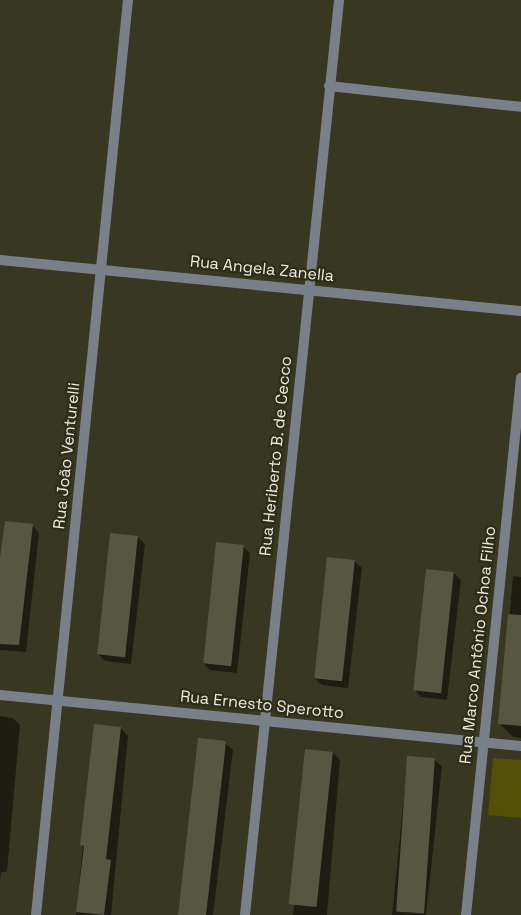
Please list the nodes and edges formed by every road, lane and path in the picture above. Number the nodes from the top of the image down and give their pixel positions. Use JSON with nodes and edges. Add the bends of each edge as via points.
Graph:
{"nodes":[{"id":1,"x":128,"y":0,"type":"edge"},
{"id":2,"x":339,"y":0,"type":"edge"},
{"id":3,"x":329,"y":86,"type":"junction"},
{"id":4,"x":521,"y":106,"type":"edge"},
{"id":5,"x":0,"y":260,"type":"edge"},
{"id":6,"x":102,"y":269,"type":"junction"},
{"id":7,"x":308,"y":289,"type":"junction"},
{"id":8,"x":521,"y":311,"type":"edge"},
{"id":9,"x":521,"y":378,"type":"edge"},
{"id":10,"x":0,"y":695,"type":"edge"},
{"id":11,"x":57,"y":700,"type":"junction"},
{"id":12,"x":264,"y":720,"type":"junction"},
{"id":13,"x":483,"y":742,"type":"junction"},
{"id":14,"x":521,"y":746,"type":"edge"},
{"id":15,"x":36,"y":915,"type":"edge"},
{"id":16,"x":245,"y":915,"type":"edge"},
{"id":17,"x":466,"y":915,"type":"edge"}],
"edges":[{"from":1,"to":6,"type":"street","name":"Rua João Venturelli"},
{"from":2,"to":3,"type":"street","name":"Rua Heriberto B. de Cecco"},
{"from":3,"to":4,"type":"street"},
{"from":3,"to":7,"type":"street","name":"Rua Heriberto B. de Cecco"},
{"from":5,"to":6,"type":"street","name":"Rua Angela Zanella"},
{"from":6,"to":7,"type":"street","name":"Rua Angela Zanella"},
{"from":6,"to":11,"type":"street","name":"Rua João Venturelli"},
{"from":7,"to":8,"type":"street","name":"Rua Angela Zanella"},
{"from":7,"to":12,"type":"street","name":"Rua Heriberto B. de Cecco"},
{"from":9,"to":13,"type":"street","name":"Rua Marco Antônio Ochoa Filho"},
{"from":10,"to":11,"type":"street","name":"Rua Ernesto Sperotto"},
{"from":11,"to":12,"type":"street","name":"Rua Ernesto Sperotto"},
{"from":11,"to":15,"type":"street","name":"Rua João Venturelli"},
{"from":12,"to":13,"type":"street","name":"Rua Ernesto Sperotto"},
{"from":12,"to":16,"type":"street","name":"Rua Heriberto B. de Cecco"},
{"from":13,"to":14,"type":"street","name":"Rua Ernesto Sperotto"},
{"from":13,"to":17,"type":"street","name":"Rua Marco Antônio Ochoa Filho"}]}
